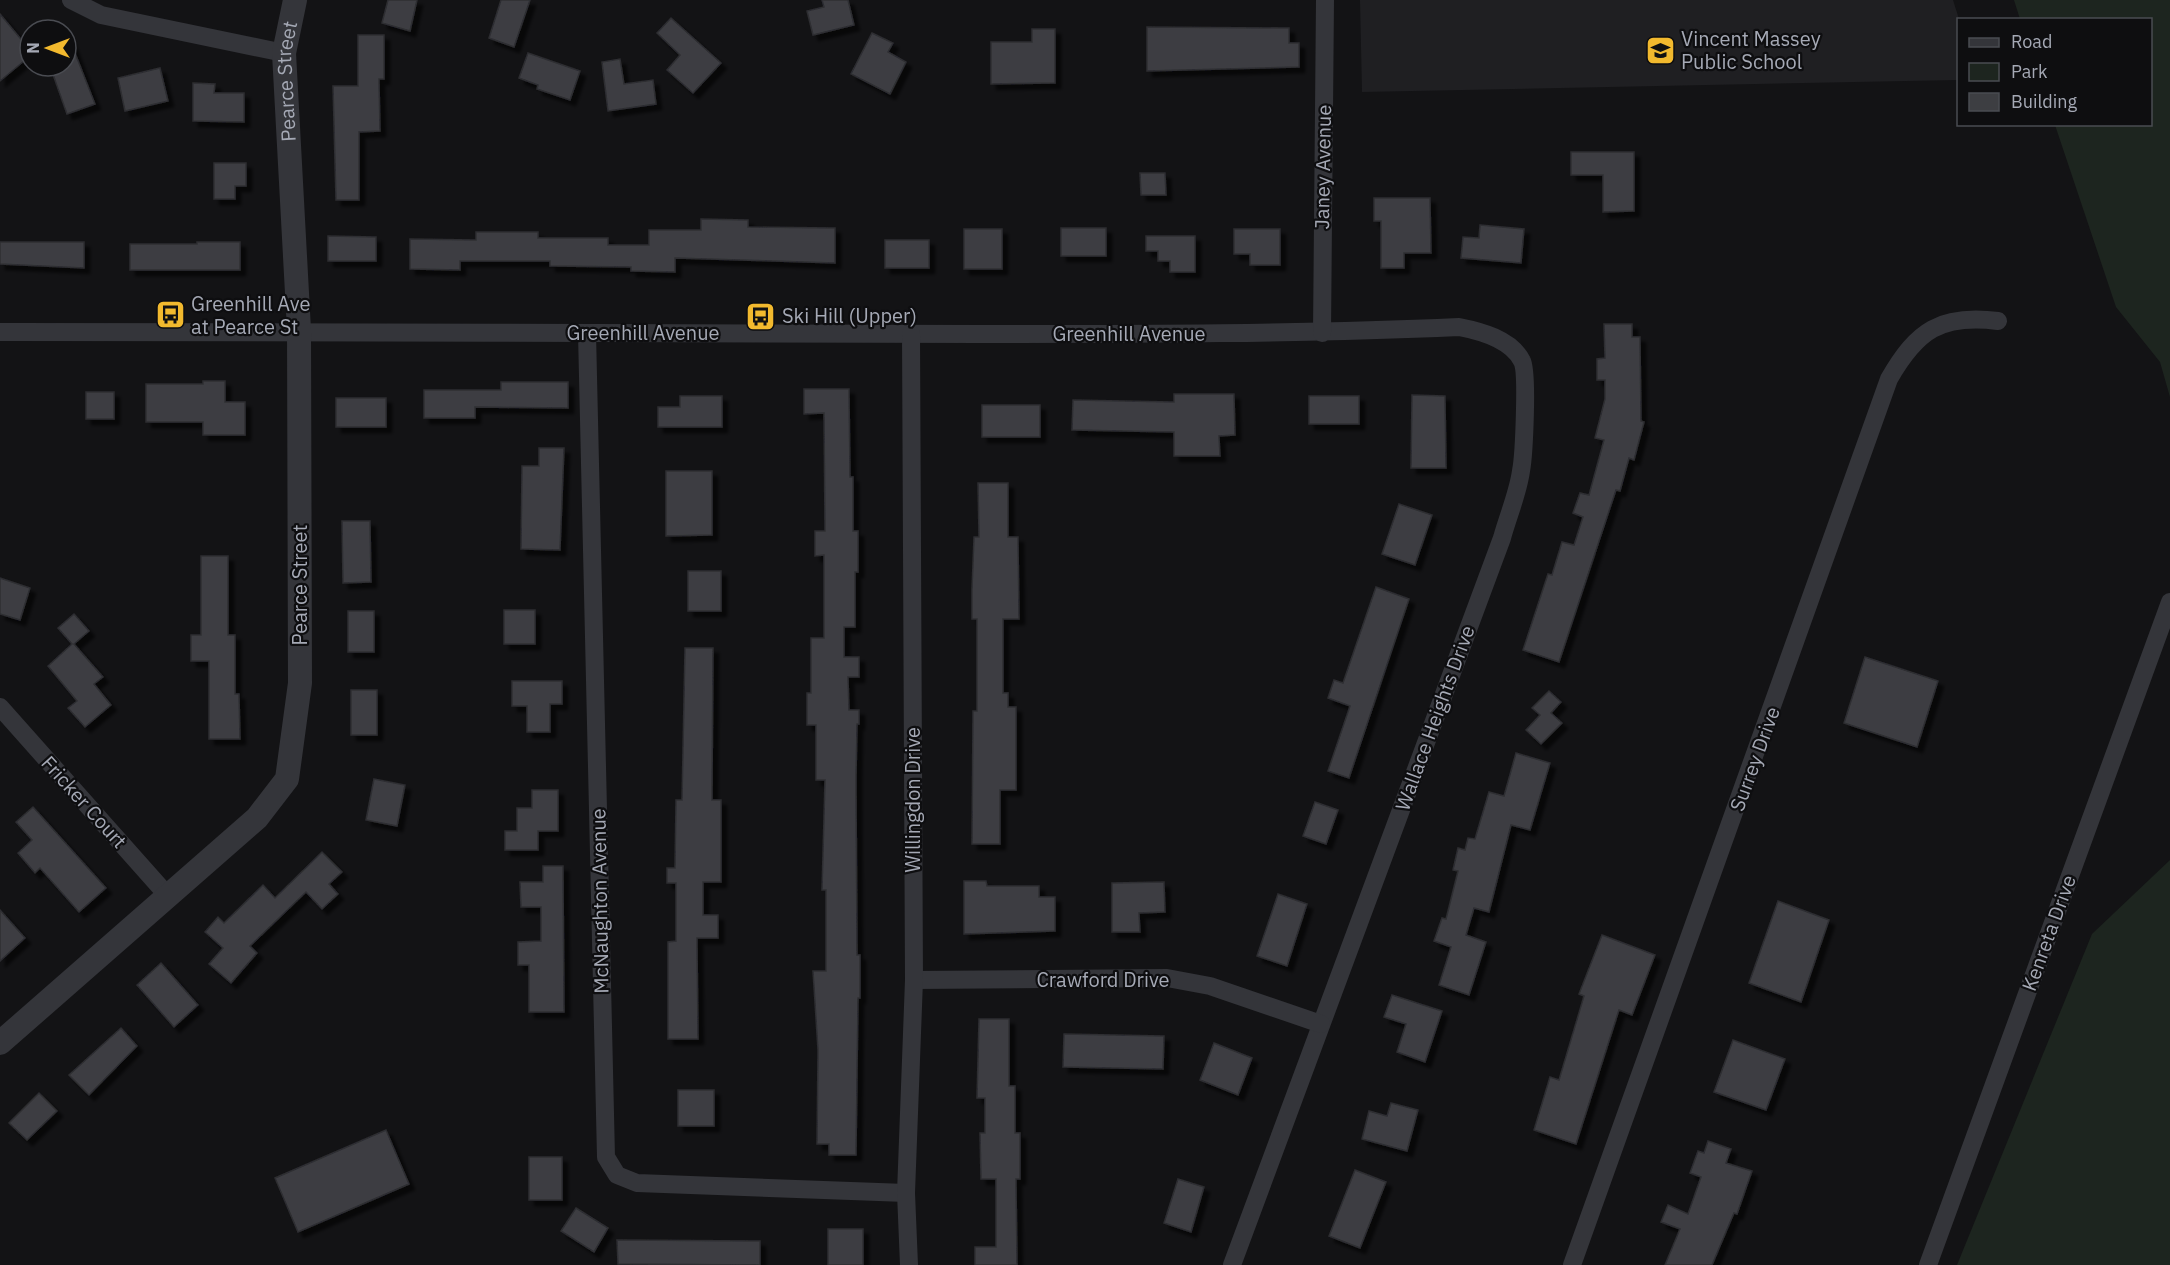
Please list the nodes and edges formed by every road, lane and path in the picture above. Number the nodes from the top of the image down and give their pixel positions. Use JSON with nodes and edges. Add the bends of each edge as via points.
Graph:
{"nodes":[{"id":1,"x":71,"y":0,"type":"edge"},
{"id":2,"x":295,"y":0,"type":"edge"},
{"id":3,"x":1325,"y":0,"type":"edge"},
{"id":4,"x":284,"y":53,"type":"junction"},
{"id":5,"x":1998,"y":321,"type":"dead end"},
{"id":6,"x":299,"y":330,"type":"junction"},
{"id":7,"x":0,"y":332,"type":"edge"},
{"id":8,"x":587,"y":333,"type":"junction"},
{"id":9,"x":1322,"y":333,"type":"junction"},
{"id":10,"x":911,"y":334,"type":"junction"},
{"id":11,"x":2170,"y":602,"type":"edge"},
{"id":12,"x":0,"y":707,"type":"edge"},
{"id":13,"x":168,"y":896,"type":"junction"},
{"id":14,"x":914,"y":980,"type":"junction"},
{"id":15,"x":1321,"y":1024,"type":"junction"},
{"id":16,"x":0,"y":1043,"type":"edge"},
{"id":17,"x":906,"y":1193,"type":"junction"},
{"id":18,"x":909,"y":1265,"type":"edge"},
{"id":19,"x":1232,"y":1265,"type":"edge"},
{"id":20,"x":1572,"y":1265,"type":"edge"},
{"id":21,"x":1928,"y":1265,"type":"edge"}],
"edges":[{"from":1,"to":4,"type":"street","via":[[101,15]]},
{"from":2,"to":4,"type":"street","name":"Pearce Street"},
{"from":3,"to":9,"type":"street","name":"Janey Avenue"},
{"from":4,"to":6,"type":"street","name":"Pearce Street"},
{"from":5,"to":20,"type":"street","name":"Surrey Drive","via":[[1969,318],[1923,334],[1904,353],[1889,379]]},
{"from":6,"to":7,"type":"street","name":"Greenhill Avenue"},
{"from":6,"to":8,"type":"street","name":"Greenhill Avenue"},
{"from":6,"to":13,"type":"street","name":"Pearce Street","via":[[300,683],[287,779],[257,818]]},
{"from":8,"to":10,"type":"street","name":"Greenhill Avenue"},
{"from":8,"to":17,"type":"street","name":"McNaughton Avenue","via":[[606,1157],[616,1175],[637,1183]]},
{"from":9,"to":10,"type":"street","name":"Greenhill Avenue"},
{"from":9,"to":15,"type":"street","name":"Wallace Heights Drive","via":[[1459,327],[1475,330],[1509,345],[1522,362],[1524,390],[1521,471],[1502,538]]},
{"from":10,"to":14,"type":"street","name":"Willingdon Drive"},
{"from":11,"to":21,"type":"street","name":"Kenreta Drive"},
{"from":12,"to":13,"type":"street","name":"Fricker Court"},
{"from":13,"to":16,"type":"street","name":"Pearce Street"},
{"from":14,"to":15,"type":"street","name":"Crawford Drive","via":[[1167,978],[1210,986]]},
{"from":14,"to":17,"type":"street","name":"Willingdon Drive"},
{"from":15,"to":19,"type":"street","name":"Wallace Heights Drive"},
{"from":17,"to":18,"type":"street","name":"Willingdon Drive"}]}
